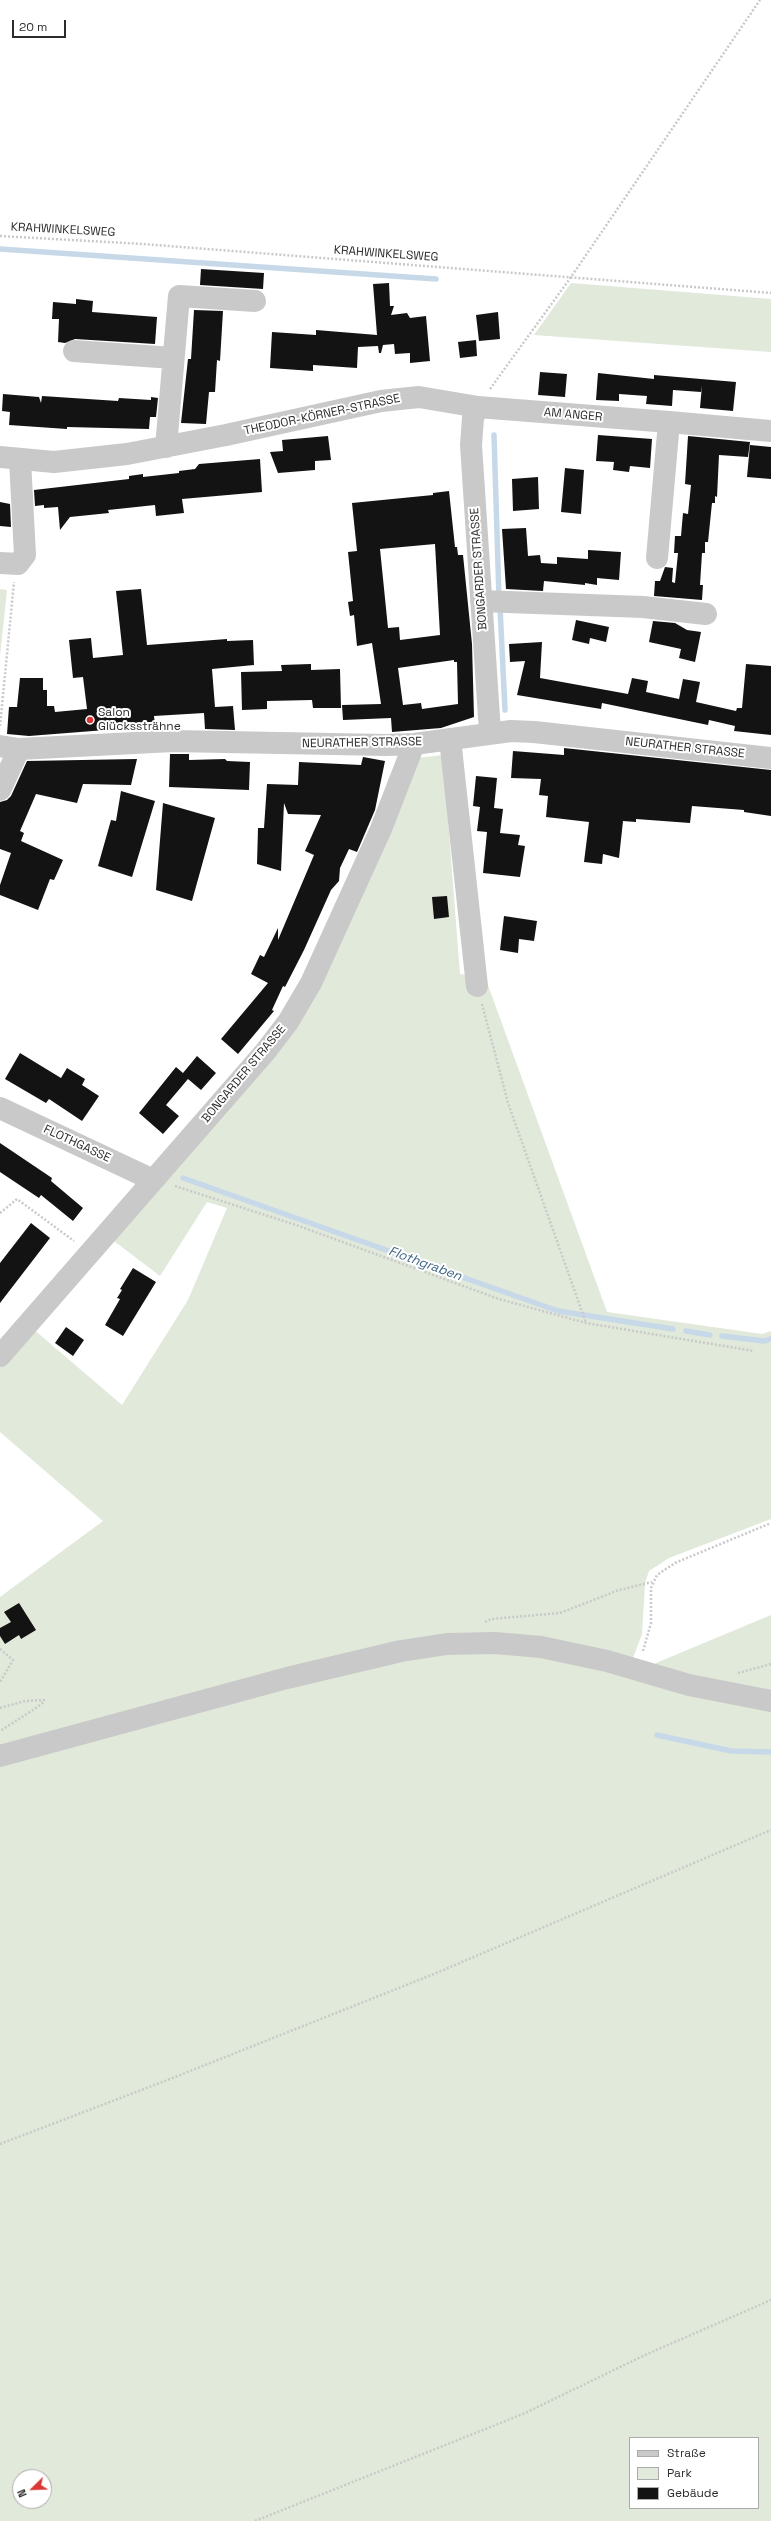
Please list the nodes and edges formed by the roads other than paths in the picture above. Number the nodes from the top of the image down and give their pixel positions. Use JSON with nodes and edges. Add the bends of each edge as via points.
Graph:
{"nodes":[{"id":1,"x":255,"y":301,"type":"dead end"},
{"id":2,"x":74,"y":351,"type":"dead end"},
{"id":3,"x":173,"y":358,"type":"junction"},
{"id":4,"x":478,"y":407,"type":"junction"},
{"id":5,"x":669,"y":422,"type":"junction"},
{"id":6,"x":771,"y":431,"type":"edge"},
{"id":7,"x":166,"y":447,"type":"junction"},
{"id":8,"x":10,"y":458,"type":"edge"},
{"id":9,"x":657,"y":558,"type":"dead end"},
{"id":10,"x":8,"y":564,"type":"edge"},
{"id":11,"x":493,"y":601,"type":"junction"},
{"id":12,"x":706,"y":614,"type":"dead end"},
{"id":13,"x":490,"y":732,"type":"junction"},
{"id":14,"x":450,"y":739,"type":"junction"},
{"id":15,"x":414,"y":744,"type":"junction"},
{"id":16,"x":9,"y":747,"type":"edge"},
{"id":17,"x":771,"y":758,"type":"edge"},
{"id":18,"x":0,"y":790,"type":"edge"},
{"id":19,"x":477,"y":986,"type":"road end"},
{"id":20,"x":0,"y":1108,"type":"edge"},
{"id":21,"x":153,"y":1180,"type":"junction"},
{"id":22,"x":0,"y":1356,"type":"edge"},
{"id":23,"x":771,"y":1701,"type":"edge"},
{"id":24,"x":0,"y":1756,"type":"edge"}],
"edges":[{"from":1,"to":3,"type":"street","via":[[178,296]]},
{"from":2,"to":3,"type":"street"},
{"from":3,"to":7,"type":"street"},
{"from":4,"to":5,"type":"street","name":"AM ANGER"},
{"from":4,"to":7,"type":"street","name":"THEODOR-KÖRNER-STRASSE","via":[[431,397],[394,399]]},
{"from":4,"to":11,"type":"street","name":"BONGARDER STRASSE","via":[[473,418],[470,440]]},
{"from":5,"to":6,"type":"street","name":"AM ANGER"},
{"from":5,"to":9,"type":"street"},
{"from":7,"to":8,"type":"street","name":"THEODOR-KÖRNER-STRASSE","via":[[72,461]]},
{"from":8,"to":10,"type":"street","name":"THEODOR-KÖRNER-STRASSE","via":[[25,555],[21,562]]},
{"from":11,"to":12,"type":"street","via":[[643,607]]},
{"from":11,"to":13,"type":"street","name":"BONGARDER STRASSE"},
{"from":13,"to":14,"type":"street","name":"NEURATHER STRASSE"},
{"from":13,"to":17,"type":"street","name":"NEURATHER STRASSE","via":[[534,732]]},
{"from":14,"to":15,"type":"street","name":"NEURATHER STRASSE"},
{"from":14,"to":19,"type":"street"},
{"from":15,"to":16,"type":"street","name":"NEURATHER STRASSE","via":[[364,746],[152,741]]},
{"from":15,"to":21,"type":"street","name":"BONGARDER STRASSE","via":[[381,829],[318,967],[294,1012],[265,1052]]},
{"from":16,"to":18,"type":"street"},
{"from":20,"to":21,"type":"street","name":"FLOTHGASSE"},
{"from":21,"to":22,"type":"street","name":"BONGARDER STRASSE"},
{"from":23,"to":24,"type":"street","via":[[689,1686],[638,1670],[541,1648],[461,1644],[421,1647],[367,1658]]}]}
